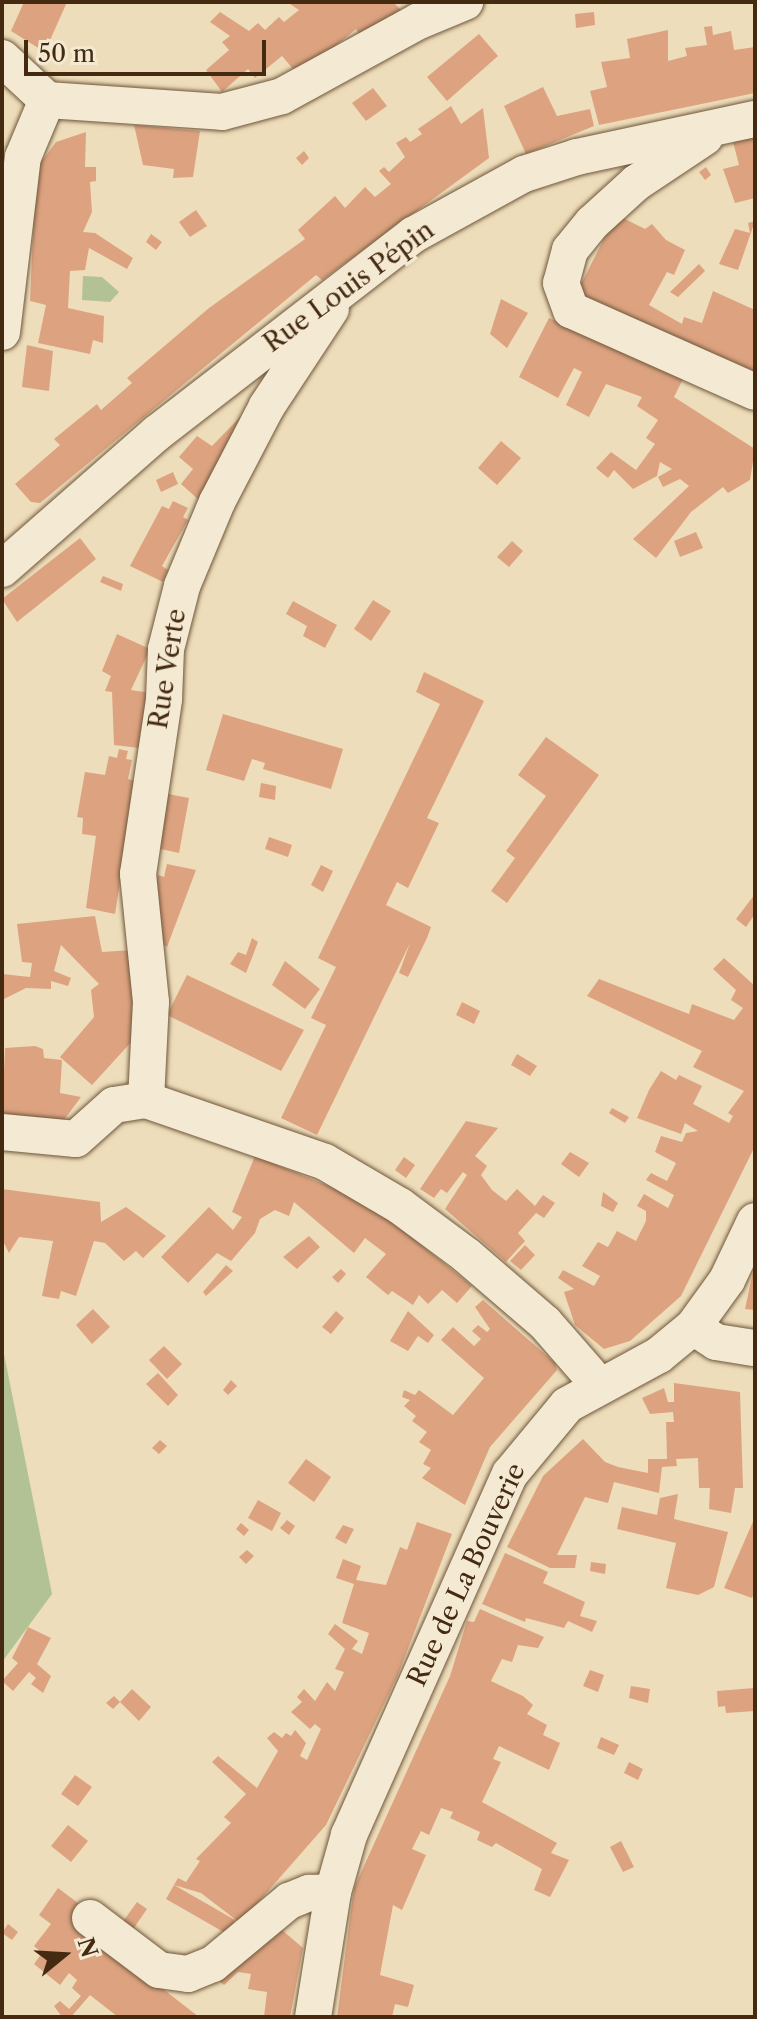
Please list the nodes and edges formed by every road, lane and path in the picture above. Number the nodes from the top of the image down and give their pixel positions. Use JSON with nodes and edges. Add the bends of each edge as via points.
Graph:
{"nodes":[{"id":1,"x":465,"y":2,"type":"edge"},
{"id":2,"x":2,"y":58,"type":"edge"},
{"id":3,"x":47,"y":100,"type":"junction"},
{"id":4,"x":755,"y":119,"type":"edge"},
{"id":5,"x":720,"y":128,"type":"junction"},
{"id":6,"x":351,"y":280,"type":"junction"},
{"id":7,"x":2,"y":332,"type":"edge"},
{"id":8,"x":755,"y":392,"type":"edge"},
{"id":9,"x":2,"y":569,"type":"edge"},
{"id":10,"x":146,"y":1100,"type":"junction"},
{"id":11,"x":2,"y":1132,"type":"edge"},
{"id":12,"x":755,"y":1221,"type":"edge"},
{"id":13,"x":693,"y":1327,"type":"junction"},
{"id":14,"x":755,"y":1348,"type":"edge"},
{"id":15,"x":599,"y":1385,"type":"junction"},
{"id":16,"x":333,"y":1892,"type":"junction"},
{"id":17,"x":90,"y":1918,"type":"dead end"},
{"id":18,"x":313,"y":2017,"type":"edge"}],
"edges":[{"from":1,"to":3,"type":"street","via":[[419,21],[282,96],[222,112]]},
{"from":2,"to":3,"type":"street"},
{"from":3,"to":7,"type":"street","via":[[23,157]]},
{"from":4,"to":5,"type":"street","name":"Rue Louis Pépin"},
{"from":5,"to":6,"type":"street","name":"Rue Louis Pépin","via":[[577,157],[524,174],[413,235]]},
{"from":5,"to":8,"type":"street","via":[[636,183],[592,223],[570,250],[561,283],[571,310]]},
{"from":6,"to":9,"type":"street","name":"Rue Louis Pépin","via":[[157,433]]},
{"from":6,"to":10,"type":"street","name":"Rue Verte","via":[[267,406],[217,502],[182,586],[166,649],[164,699],[138,874],[151,1002]]},
{"from":10,"to":11,"type":"street","via":[[114,1105],[76,1139]]},
{"from":10,"to":15,"type":"street","via":[[325,1162],[400,1206],[545,1323]]},
{"from":12,"to":13,"type":"street","name":"Rue de La Bouverie","via":[[727,1280]]},
{"from":13,"to":14,"type":"street","via":[[716,1342]]},
{"from":13,"to":15,"type":"street","name":"Rue de La Bouverie","via":[[659,1355]]},
{"from":15,"to":16,"type":"street","name":"Rue de La Bouverie","via":[[557,1414],[510,1474],[358,1812]]},
{"from":16,"to":17,"type":"street","via":[[289,1901],[213,1964],[188,1974],[159,1970]]},
{"from":16,"to":18,"type":"street","name":"Rue de La Bouverie"}]}
